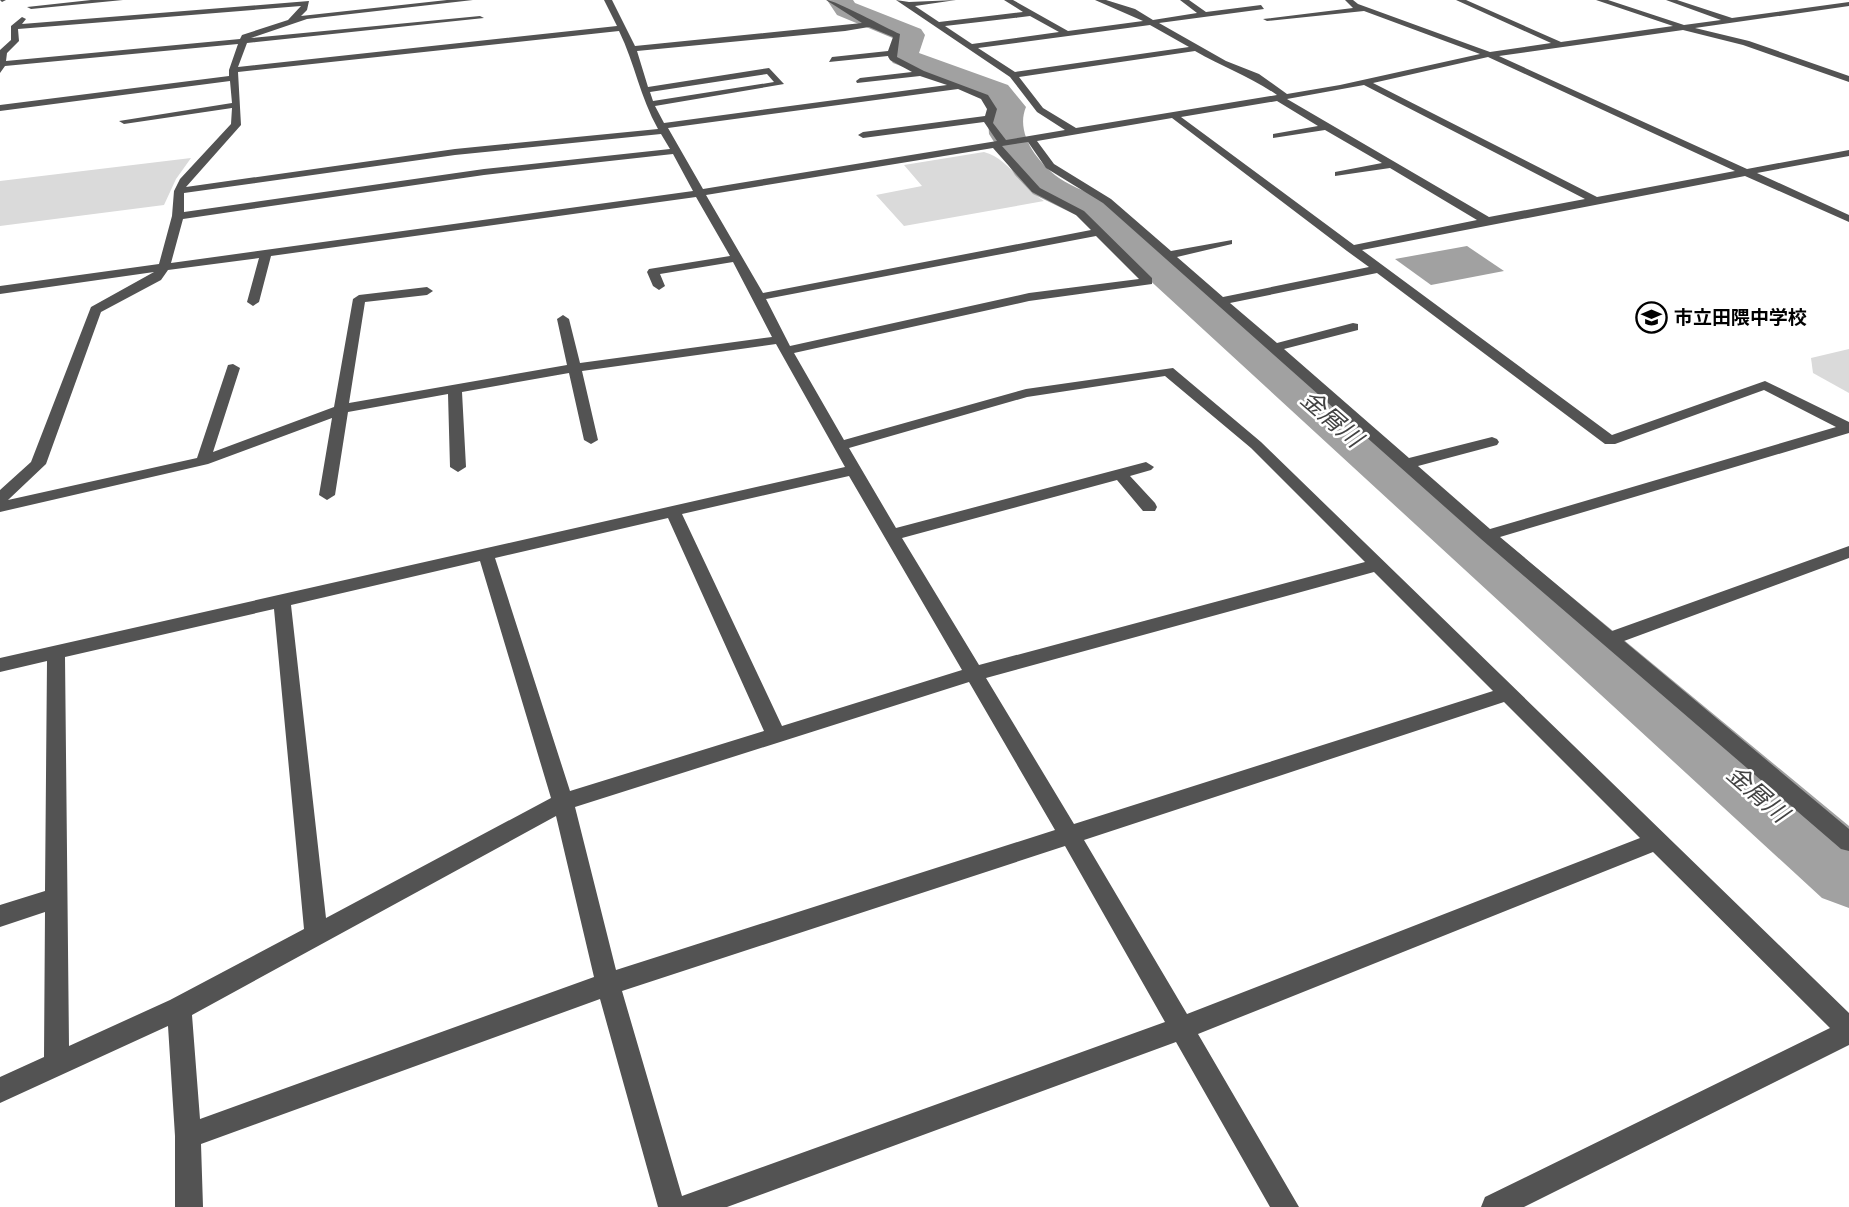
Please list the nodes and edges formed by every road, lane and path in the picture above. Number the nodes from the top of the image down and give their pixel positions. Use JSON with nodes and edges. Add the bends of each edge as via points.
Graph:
{"nodes":[{"id":1,"x":119,"y":0,"type":"edge"},
{"id":2,"x":469,"y":0,"type":"edge"},
{"id":3,"x":608,"y":0,"type":"edge"},
{"id":4,"x":830,"y":0,"type":"edge"},
{"id":5,"x":952,"y":0,"type":"edge"},
{"id":6,"x":1008,"y":0,"type":"edge"},
{"id":7,"x":1099,"y":0,"type":"edge"},
{"id":8,"x":1185,"y":0,"type":"edge"},
{"id":9,"x":1349,"y":0,"type":"edge"},
{"id":10,"x":1460,"y":0,"type":"edge"},
{"id":11,"x":1600,"y":0,"type":"edge"},
{"id":12,"x":1670,"y":0,"type":"edge"},
{"id":13,"x":1823,"y":0,"type":"edge"},
{"id":14,"x":1844,"y":0,"type":"edge"},
{"id":15,"x":324,"y":2,"type":"dead end"},
{"id":16,"x":903,"y":3,"type":"edge"},
{"id":17,"x":1793,"y":3,"type":"dead end"},
{"id":18,"x":1849,"y":3,"type":"edge"},
{"id":19,"x":34,"y":4,"type":"edge"},
{"id":20,"x":399,"y":4,"type":"edge"},
{"id":21,"x":1835,"y":6,"type":"junction"},
{"id":22,"x":1261,"y":7,"type":"dead end"},
{"id":23,"x":1363,"y":9,"type":"junction"},
{"id":24,"x":1813,"y":9,"type":"junction"},
{"id":25,"x":1032,"y":13,"type":"junction"},
{"id":26,"x":1849,"y":13,"type":"edge"},
{"id":27,"x":1203,"y":14,"type":"junction"},
{"id":28,"x":306,"y":17,"type":"junction"},
{"id":29,"x":480,"y":18,"type":"dead end"},
{"id":30,"x":1268,"y":19,"type":"dead end"},
{"id":31,"x":1149,"y":21,"type":"junction"},
{"id":32,"x":1732,"y":21,"type":"junction"},
{"id":33,"x":291,"y":22,"type":"junction"},
{"id":34,"x":15,"y":24,"type":"junction"},
{"id":35,"x":870,"y":24,"type":"junction"},
{"id":36,"x":936,"y":25,"type":"junction"},
{"id":37,"x":622,"y":28,"type":"junction"},
{"id":38,"x":1686,"y":28,"type":"junction"},
{"id":39,"x":1066,"y":33,"type":"junction"},
{"id":40,"x":243,"y":43,"type":"junction"},
{"id":41,"x":1559,"y":44,"type":"junction"},
{"id":42,"x":969,"y":47,"type":"junction"},
{"id":43,"x":1197,"y":48,"type":"junction"},
{"id":44,"x":632,"y":49,"type":"junction"},
{"id":45,"x":2,"y":52,"type":"edge"},
{"id":46,"x":891,"y":53,"type":"junction"},
{"id":47,"x":1486,"y":55,"type":"junction"},
{"id":48,"x":832,"y":60,"type":"dead end"},
{"id":49,"x":1,"y":67,"type":"edge"},
{"id":50,"x":921,"y":73,"type":"junction"},
{"id":51,"x":233,"y":74,"type":"junction"},
{"id":52,"x":1013,"y":75,"type":"junction"},
{"id":53,"x":1849,"y":79,"type":"edge"},
{"id":54,"x":860,"y":81,"type":"dead end"},
{"id":55,"x":1364,"y":82,"type":"junction"},
{"id":56,"x":959,"y":86,"type":"junction"},
{"id":57,"x":643,"y":90,"type":"junction"},
{"id":58,"x":1281,"y":97,"type":"junction"},
{"id":59,"x":649,"y":104,"type":"junction"},
{"id":60,"x":237,"y":105,"type":"junction"},
{"id":61,"x":0,"y":108,"type":"edge"},
{"id":62,"x":1173,"y":115,"type":"junction"},
{"id":63,"x":990,"y":117,"type":"junction"},
{"id":64,"x":124,"y":121,"type":"dead end"},
{"id":65,"x":1326,"y":127,"type":"junction"},
{"id":66,"x":663,"y":129,"type":"junction"},
{"id":67,"x":1073,"y":131,"type":"junction"},
{"id":68,"x":863,"y":135,"type":"dead end"},
{"id":69,"x":1276,"y":136,"type":"dead end"},
{"id":70,"x":1028,"y":139,"type":"junction"},
{"id":71,"x":999,"y":144,"type":"junction"},
{"id":72,"x":676,"y":151,"type":"junction"},
{"id":73,"x":1849,"y":153,"type":"edge"},
{"id":74,"x":1390,"y":165,"type":"junction"},
{"id":75,"x":1339,"y":174,"type":"dead end"},
{"id":76,"x":1746,"y":174,"type":"junction"},
{"id":77,"x":179,"y":191,"type":"junction"},
{"id":78,"x":699,"y":193,"type":"junction"},
{"id":79,"x":1596,"y":201,"type":"junction"},
{"id":80,"x":178,"y":216,"type":"junction"},
{"id":81,"x":1849,"y":219,"type":"edge"},
{"id":82,"x":1487,"y":221,"type":"junction"},
{"id":83,"x":1099,"y":232,"type":"junction"},
{"id":84,"x":1228,"y":242,"type":"dead end"},
{"id":85,"x":1351,"y":249,"type":"junction"},
{"id":86,"x":266,"y":253,"type":"junction"},
{"id":87,"x":1168,"y":255,"type":"junction"},
{"id":88,"x":736,"y":258,"type":"junction"},
{"id":89,"x":164,"y":267,"type":"junction"},
{"id":90,"x":1377,"y":269,"type":"junction"},
{"id":91,"x":659,"y":286,"type":"dead end"},
{"id":92,"x":0,"y":290,"type":"edge"},
{"id":93,"x":427,"y":291,"type":"dead end"},
{"id":94,"x":759,"y":297,"type":"junction"},
{"id":95,"x":1222,"y":301,"type":"junction"},
{"id":96,"x":253,"y":302,"type":"dead end"},
{"id":97,"x":563,"y":319,"type":"dead end"},
{"id":98,"x":1353,"y":327,"type":"dead end"},
{"id":99,"x":783,"y":346,"type":"junction"},
{"id":100,"x":1274,"y":348,"type":"junction"},
{"id":101,"x":233,"y":368,"type":"dead end"},
{"id":102,"x":573,"y":368,"type":"junction"},
{"id":103,"x":455,"y":389,"type":"junction"},
{"id":104,"x":341,"y":410,"type":"junction"},
{"id":105,"x":1849,"y":428,"type":"edge"},
{"id":106,"x":592,"y":440,"type":"dead end"},
{"id":107,"x":1492,"y":442,"type":"dead end"},
{"id":108,"x":841,"y":445,"type":"junction"},
{"id":109,"x":203,"y":461,"type":"junction"},
{"id":110,"x":1406,"y":464,"type":"junction"},
{"id":111,"x":458,"y":467,"type":"dead end"},
{"id":112,"x":1146,"y":467,"type":"dead end"},
{"id":113,"x":853,"y":470,"type":"junction"},
{"id":114,"x":1120,"y":474,"type":"junction"},
{"id":115,"x":327,"y":495,"type":"dead end"},
{"id":116,"x":0,"y":499,"type":"edge"},
{"id":117,"x":0,"y":507,"type":"edge"},
{"id":118,"x":1149,"y":507,"type":"dead end"},
{"id":119,"x":673,"y":512,"type":"junction"},
{"id":120,"x":892,"y":535,"type":"junction"},
{"id":121,"x":1487,"y":535,"type":"junction"},
{"id":122,"x":1849,"y":552,"type":"edge"},
{"id":123,"x":486,"y":555,"type":"junction"},
{"id":124,"x":1377,"y":565,"type":"junction"},
{"id":125,"x":282,"y":601,"type":"junction"},
{"id":126,"x":1609,"y":639,"type":"junction"},
{"id":127,"x":56,"y":652,"type":"junction"},
{"id":128,"x":0,"y":665,"type":"edge"},
{"id":129,"x":973,"y":674,"type":"junction"},
{"id":130,"x":1507,"y":694,"type":"junction"},
{"id":131,"x":776,"y":735,"type":"junction"},
{"id":132,"x":563,"y":802,"type":"junction"},
{"id":133,"x":1070,"y":836,"type":"junction"},
{"id":134,"x":1658,"y":840,"type":"junction"},
{"id":135,"x":1849,"y":842,"type":"edge"},
{"id":136,"x":56,"y":898,"type":"junction"},
{"id":137,"x":0,"y":916,"type":"edge"},
{"id":138,"x":316,"y":934,"type":"junction"},
{"id":139,"x":608,"y":984,"type":"junction"},
{"id":140,"x":179,"y":1009,"type":"junction"},
{"id":141,"x":1182,"y":1028,"type":"junction"},
{"id":142,"x":1849,"y":1031,"type":"edge"},
{"id":143,"x":57,"y":1064,"type":"junction"},
{"id":144,"x":0,"y":1090,"type":"edge"},
{"id":145,"x":188,"y":1136,"type":"junction"},
{"id":146,"x":188,"y":1207,"type":"edge"},
{"id":147,"x":672,"y":1207,"type":"edge"},
{"id":148,"x":689,"y":1207,"type":"edge"},
{"id":149,"x":1285,"y":1207,"type":"edge"},
{"id":150,"x":1495,"y":1207,"type":"edge"}],
"edges":[{"from":1,"to":19,"type":"street"},
{"from":2,"to":20,"type":"street"},
{"from":3,"to":37,"type":"street"},
{"from":4,"to":35,"type":"street"},
{"from":5,"to":16,"type":"street"},
{"from":6,"to":25,"type":"street"},
{"from":7,"to":31,"type":"street"},
{"from":8,"to":27,"type":"street"},
{"from":9,"to":23,"type":"street"},
{"from":10,"to":41,"type":"street"},
{"from":11,"to":38,"type":"street"},
{"from":12,"to":32,"type":"street"},
{"from":13,"to":21,"type":"street"},
{"from":14,"to":18,"type":"street"},
{"from":15,"to":28,"type":"street","via":[[319,11]]},
{"from":16,"to":36,"type":"street"},
{"from":17,"to":24,"type":"street"},
{"from":18,"to":21,"type":"street"},
{"from":19,"to":34,"type":"street"},
{"from":20,"to":28,"type":"street"},
{"from":21,"to":24,"type":"street"},
{"from":21,"to":26,"type":"street"},
{"from":22,"to":27,"type":"street"},
{"from":23,"to":30,"type":"street"},
{"from":23,"to":47,"type":"street"},
{"from":24,"to":32,"type":"street"},
{"from":25,"to":36,"type":"street"},
{"from":25,"to":39,"type":"street"},
{"from":27,"to":31,"type":"street"},
{"from":28,"to":33,"type":"street"},
{"from":29,"to":40,"type":"street"},
{"from":31,"to":39,"type":"street"},
{"from":31,"to":43,"type":"street"},
{"from":32,"to":38,"type":"street"},
{"from":33,"to":34,"type":"street","via":[[306,3]]},
{"from":33,"to":40,"type":"street","via":[[245,37]]},
{"from":34,"to":45,"type":"street","via":[[15,41]]},
{"from":35,"to":44,"type":"street"},
{"from":35,"to":46,"type":"street","via":[[897,36]]},
{"from":36,"to":42,"type":"street"},
{"from":37,"to":44,"type":"street"},
{"from":37,"to":51,"type":"street"},
{"from":38,"to":41,"type":"street"},
{"from":38,"to":53,"type":"street","via":[[1746,43]]},
{"from":39,"to":42,"type":"street"},
{"from":40,"to":49,"type":"street"},
{"from":40,"to":51,"type":"street"},
{"from":41,"to":47,"type":"street"},
{"from":42,"to":52,"type":"street"},
{"from":43,"to":52,"type":"street"},
{"from":43,"to":58,"type":"street","via":[[1256,76]]},
{"from":44,"to":57,"type":"street"},
{"from":45,"to":49,"type":"street"},
{"from":46,"to":48,"type":"street"},
{"from":46,"to":50,"type":"street","via":[[892,58]]},
{"from":47,"to":55,"type":"street"},
{"from":47,"to":76,"type":"street"},
{"from":50,"to":54,"type":"street"},
{"from":50,"to":56,"type":"street"},
{"from":51,"to":60,"type":"street"},
{"from":51,"to":61,"type":"street"},
{"from":52,"to":67,"type":"street","via":[[1040,110]]},
{"from":55,"to":58,"type":"street"},
{"from":55,"to":79,"type":"street"},
{"from":56,"to":63,"type":"street","via":[[985,97],[992,109]]},
{"from":56,"to":66,"type":"street"},
{"from":57,"to":59,"type":"street"},
{"from":57,"to":59,"type":"street","via":[[769,71],[780,84]]},
{"from":58,"to":62,"type":"street"},
{"from":58,"to":65,"type":"street"},
{"from":59,"to":66,"type":"street"},
{"from":60,"to":64,"type":"street"},
{"from":60,"to":77,"type":"street","via":[[236,125],[184,178]]},
{"from":62,"to":67,"type":"street"},
{"from":62,"to":85,"type":"street"},
{"from":63,"to":68,"type":"street"},
{"from":63,"to":71,"type":"street","via":[[988,123]]},
{"from":65,"to":69,"type":"street"},
{"from":65,"to":74,"type":"street"},
{"from":66,"to":72,"type":"street"},
{"from":66,"to":77,"type":"street","via":[[455,152]]},
{"from":67,"to":70,"type":"street"},
{"from":70,"to":71,"type":"street"},
{"from":70,"to":87,"type":"street","via":[[1050,166],[1107,201]]},
{"from":71,"to":78,"type":"street"},
{"from":71,"to":83,"type":"street","via":[[1036,190],[1080,213]]},
{"from":72,"to":78,"type":"street"},
{"from":72,"to":80,"type":"street","via":[[484,172]]},
{"from":73,"to":76,"type":"street"},
{"from":74,"to":75,"type":"street"},
{"from":74,"to":82,"type":"street"},
{"from":76,"to":79,"type":"street"},
{"from":76,"to":81,"type":"street"},
{"from":77,"to":80,"type":"street"},
{"from":78,"to":86,"type":"street"},
{"from":78,"to":88,"type":"street"},
{"from":79,"to":82,"type":"street"},
{"from":80,"to":89,"type":"street"},
{"from":82,"to":85,"type":"street"},
{"from":83,"to":94,"type":"street"},
{"from":83,"to":99,"type":"street","via":[[1148,281],[1029,297]]},
{"from":84,"to":87,"type":"street"},
{"from":85,"to":90,"type":"street"},
{"from":86,"to":89,"type":"street"},
{"from":86,"to":96,"type":"street"},
{"from":87,"to":95,"type":"street"},
{"from":88,"to":91,"type":"street","via":[[653,272]]},
{"from":88,"to":94,"type":"street"},
{"from":89,"to":92,"type":"street"},
{"from":89,"to":116,"type":"street","via":[[157,277],[95,310],[38,464]]},
{"from":90,"to":95,"type":"street"},
{"from":90,"to":105,"type":"street","via":[[1610,441],[1765,385]]},
{"from":93,"to":104,"type":"street","via":[[359,299]]},
{"from":94,"to":99,"type":"street"},
{"from":95,"to":100,"type":"street"},
{"from":97,"to":102,"type":"street"},
{"from":98,"to":100,"type":"street"},
{"from":99,"to":102,"type":"street"},
{"from":99,"to":108,"type":"street"},
{"from":100,"to":110,"type":"street"},
{"from":101,"to":109,"type":"street"},
{"from":102,"to":103,"type":"street"},
{"from":102,"to":106,"type":"street"},
{"from":103,"to":104,"type":"street"},
{"from":103,"to":111,"type":"street"},
{"from":104,"to":109,"type":"street"},
{"from":104,"to":115,"type":"street"},
{"from":105,"to":121,"type":"street"},
{"from":107,"to":110,"type":"street"},
{"from":108,"to":113,"type":"street"},
{"from":108,"to":124,"type":"street","via":[[1026,393],[1168,371],[1256,445]]},
{"from":109,"to":117,"type":"street"},
{"from":110,"to":121,"type":"street"},
{"from":112,"to":114,"type":"street"},
{"from":113,"to":119,"type":"street"},
{"from":113,"to":120,"type":"street"},
{"from":114,"to":118,"type":"street"},
{"from":114,"to":120,"type":"street"},
{"from":119,"to":123,"type":"street"},
{"from":119,"to":131,"type":"street"},
{"from":120,"to":129,"type":"street"},
{"from":121,"to":126,"type":"street"},
{"from":122,"to":126,"type":"street"},
{"from":123,"to":125,"type":"street"},
{"from":123,"to":132,"type":"street"},
{"from":124,"to":129,"type":"street"},
{"from":124,"to":130,"type":"street"},
{"from":125,"to":127,"type":"street"},
{"from":125,"to":138,"type":"street"},
{"from":126,"to":135,"type":"street"},
{"from":127,"to":128,"type":"street"},
{"from":127,"to":136,"type":"street"},
{"from":129,"to":131,"type":"street"},
{"from":129,"to":133,"type":"street"},
{"from":130,"to":133,"type":"street"},
{"from":130,"to":134,"type":"street"},
{"from":131,"to":132,"type":"street"},
{"from":132,"to":138,"type":"street"},
{"from":132,"to":139,"type":"street"},
{"from":133,"to":139,"type":"street"},
{"from":133,"to":141,"type":"street"},
{"from":134,"to":141,"type":"street"},
{"from":134,"to":142,"type":"street"},
{"from":136,"to":137,"type":"street"},
{"from":136,"to":143,"type":"street"},
{"from":138,"to":140,"type":"street"},
{"from":139,"to":145,"type":"street"},
{"from":139,"to":147,"type":"street"},
{"from":140,"to":143,"type":"street"},
{"from":140,"to":145,"type":"street"},
{"from":141,"to":148,"type":"street"},
{"from":141,"to":149,"type":"street"},
{"from":142,"to":150,"type":"street"},
{"from":143,"to":144,"type":"street"},
{"from":145,"to":146,"type":"street"}]}
